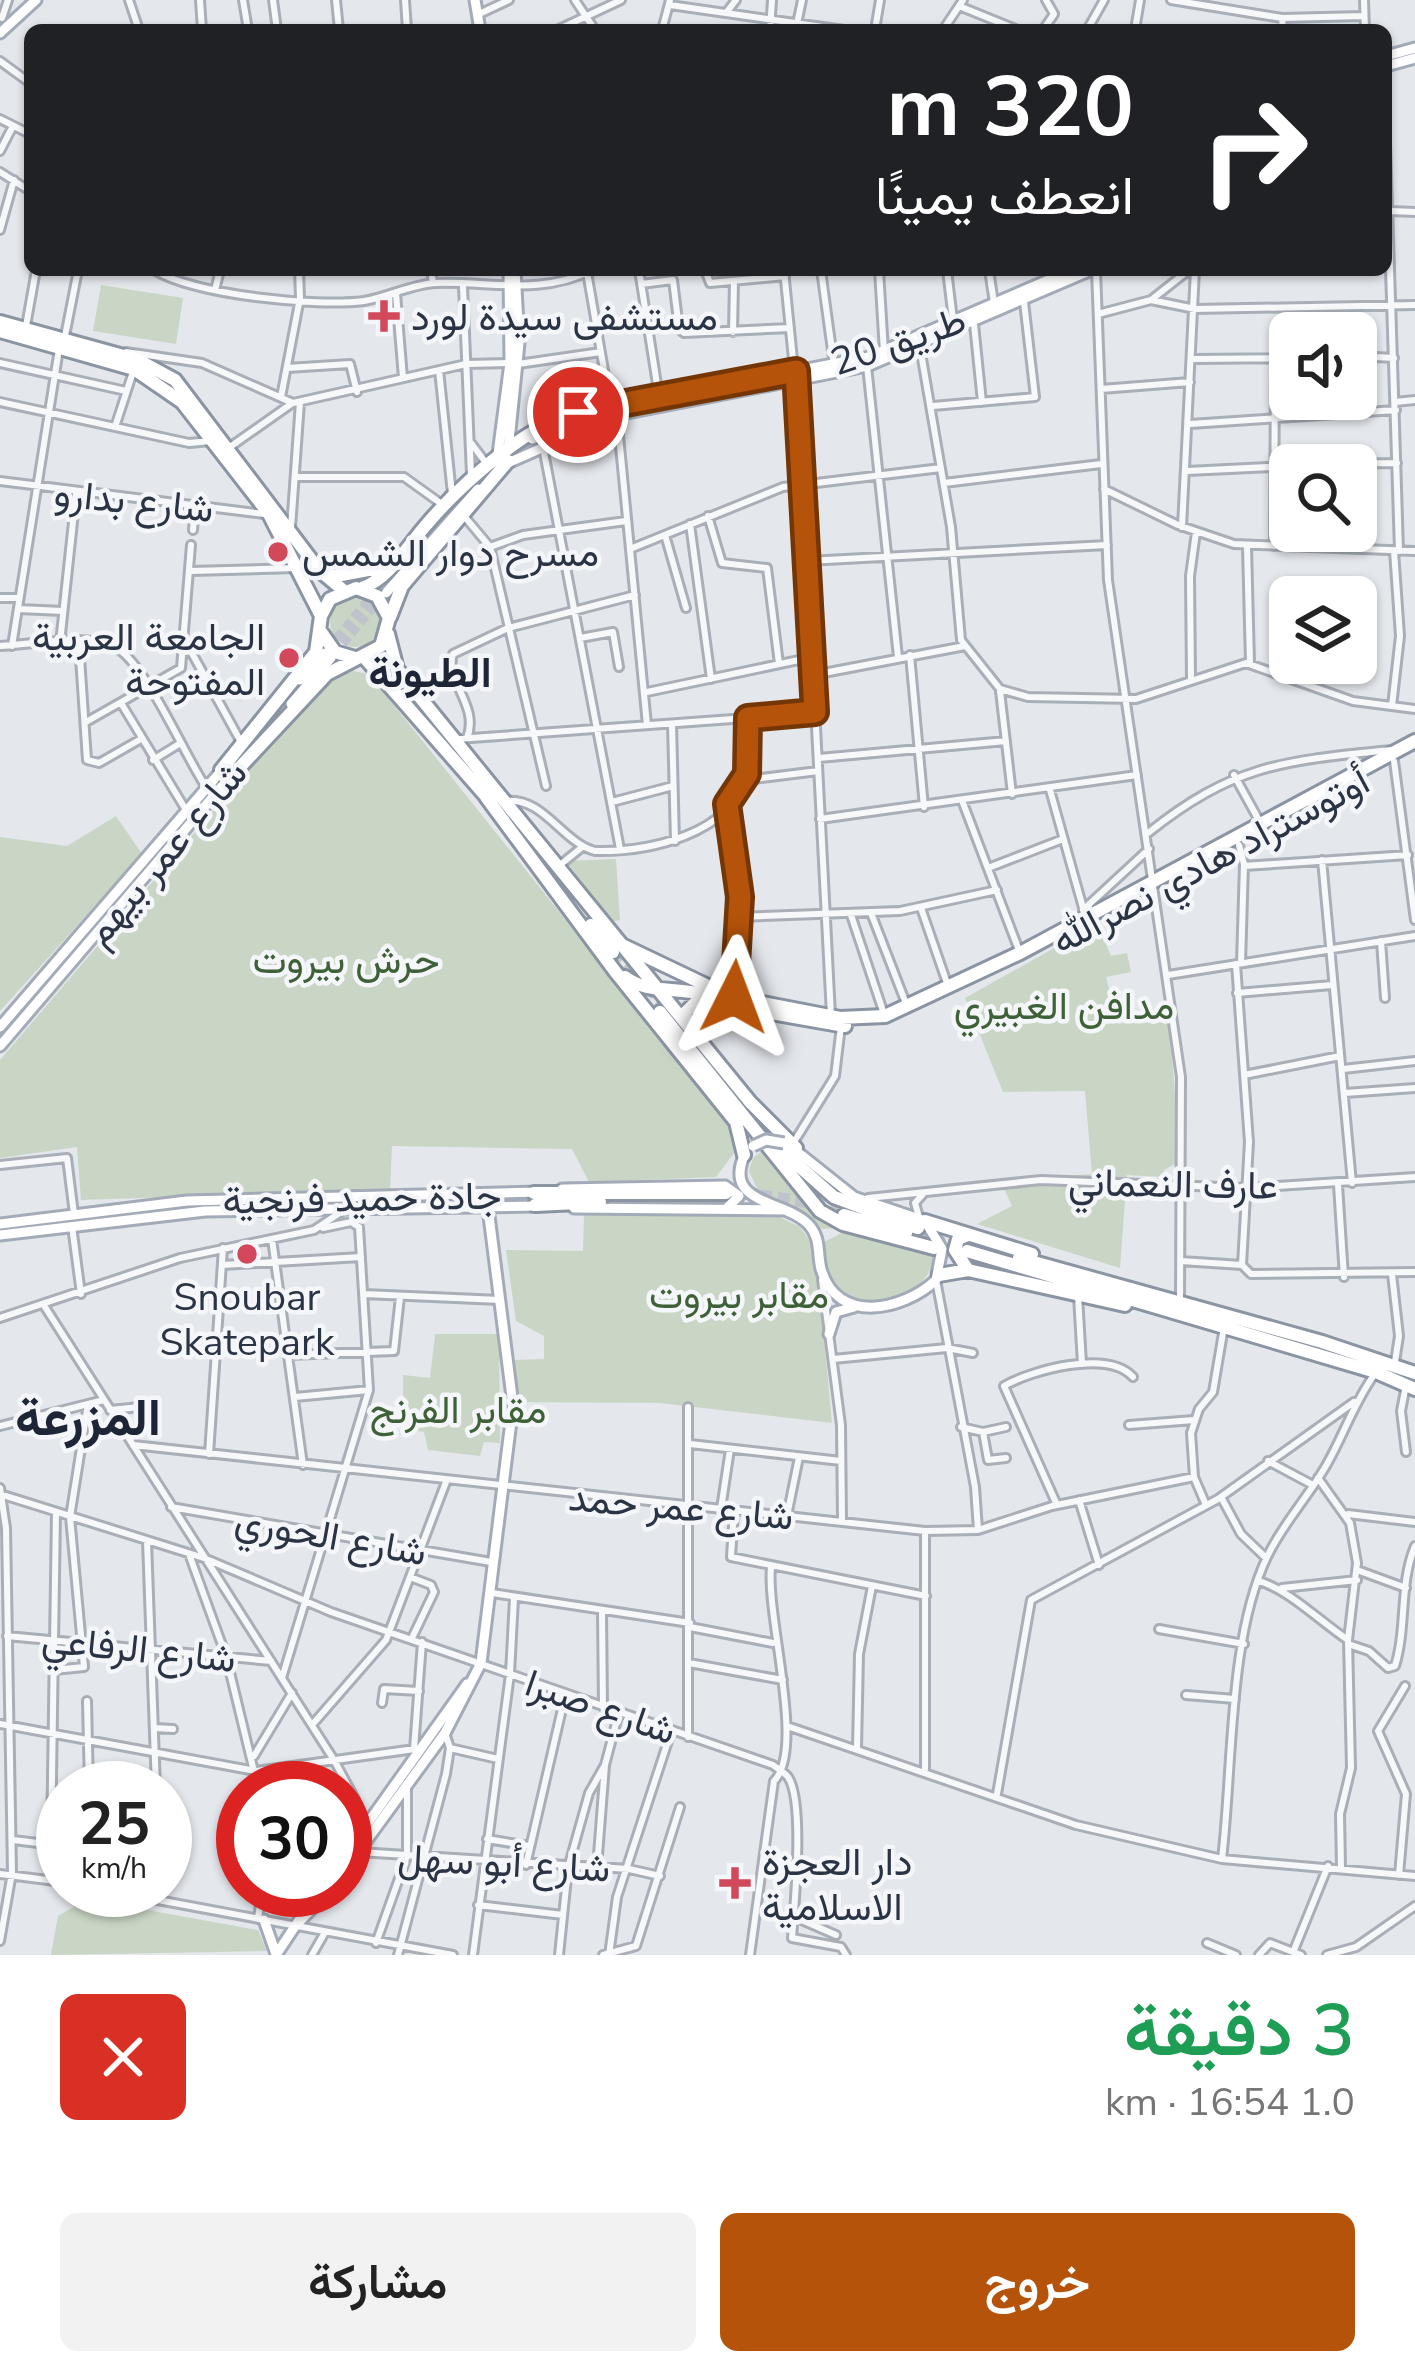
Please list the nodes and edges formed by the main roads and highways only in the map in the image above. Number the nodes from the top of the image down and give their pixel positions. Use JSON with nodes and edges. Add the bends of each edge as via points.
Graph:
{"nodes":[{"id":1,"x":36,"y":0,"type":"edge"},
{"id":2,"x":3,"y":23,"type":"edge"},
{"id":3,"x":512,"y":276,"type":"edge"},
{"id":4,"x":1059,"y":276,"type":"edge"},
{"id":5,"x":1080,"y":276,"type":"edge"},
{"id":6,"x":0,"y":322,"type":"edge"},
{"id":7,"x":0,"y":331,"type":"edge"},
{"id":8,"x":62,"y":344,"type":"junction"},
{"id":9,"x":796,"y":375,"type":"junction"},
{"id":10,"x":652,"y":399,"type":"junction"},
{"id":11,"x":613,"y":409,"type":"junction"},
{"id":12,"x":537,"y":442,"type":"junction"},
{"id":13,"x":505,"y":454,"type":"junction"},
{"id":14,"x":456,"y":504,"type":"junction"},
{"id":15,"x":391,"y":566,"type":"junction"},
{"id":16,"x":323,"y":574,"type":"junction"},
{"id":17,"x":361,"y":588,"type":"junction"},
{"id":18,"x":344,"y":590,"type":"junction"},
{"id":19,"x":386,"y":593,"type":"tunnel mouth"},
{"id":20,"x":312,"y":596,"type":"junction"},
{"id":21,"x":389,"y":618,"type":"junction"},
{"id":22,"x":320,"y":621,"type":"junction"},
{"id":23,"x":388,"y":633,"type":"junction"},
{"id":24,"x":328,"y":656,"type":"tunnel mouth"},
{"id":25,"x":361,"y":657,"type":"junction"},
{"id":26,"x":392,"y":674,"type":"junction"},
{"id":27,"x":1406,"y":750,"type":"edge"},
{"id":28,"x":224,"y":776,"type":"junction"},
{"id":29,"x":497,"y":796,"type":"junction"},
{"id":30,"x":1155,"y":885,"type":"junction"},
{"id":31,"x":618,"y":949,"type":"junction"},
{"id":32,"x":614,"y":970,"type":"junction"},
{"id":33,"x":694,"y":982,"type":"junction"},
{"id":34,"x":655,"y":989,"type":"junction"},
{"id":35,"x":732,"y":1002,"type":"junction"},
{"id":36,"x":660,"y":1014,"type":"junction"},
{"id":37,"x":835,"y":1023,"type":"junction"},
{"id":38,"x":0,"y":1027,"type":"edge"},
{"id":39,"x":690,"y":1029,"type":"junction"},
{"id":40,"x":0,"y":1046,"type":"edge"},
{"id":41,"x":790,"y":1146,"type":"junction"},
{"id":42,"x":746,"y":1155,"type":"junction"},
{"id":43,"x":712,"y":1185,"type":"junction"},
{"id":44,"x":534,"y":1199,"type":"junction"},
{"id":45,"x":724,"y":1200,"type":"junction"},
{"id":46,"x":344,"y":1206,"type":"junction"},
{"id":47,"x":849,"y":1207,"type":"junction"},
{"id":48,"x":488,"y":1208,"type":"junction"},
{"id":49,"x":784,"y":1210,"type":"junction"},
{"id":50,"x":320,"y":1211,"type":"junction"},
{"id":51,"x":874,"y":1214,"type":"junction"},
{"id":52,"x":73,"y":1220,"type":"junction"},
{"id":53,"x":0,"y":1224,"type":"edge"},
{"id":54,"x":920,"y":1226,"type":"junction"},
{"id":55,"x":317,"y":1228,"type":"road end"},
{"id":56,"x":0,"y":1235,"type":"edge"},
{"id":57,"x":934,"y":1248,"type":"dead end"},
{"id":58,"x":968,"y":1251,"type":"junction"},
{"id":59,"x":937,"y":1278,"type":"junction"},
{"id":60,"x":1175,"y":1304,"type":"junction"},
{"id":61,"x":862,"y":1308,"type":"junction"},
{"id":62,"x":829,"y":1334,"type":"road end"},
{"id":63,"x":1401,"y":1371,"type":"edge"},
{"id":64,"x":479,"y":1659,"type":"junction"},
{"id":65,"x":423,"y":1748,"type":"junction"},
{"id":66,"x":372,"y":1822,"type":"edge"},
{"id":67,"x":372,"y":1826,"type":"edge"},
{"id":68,"x":299,"y":1917,"type":"edge"},
{"id":69,"x":308,"y":1917,"type":"edge"},
{"id":70,"x":261,"y":1920,"type":"road end"},
{"id":71,"x":293,"y":1925,"type":"junction"},
{"id":72,"x":276,"y":1955,"type":"edge"}],
"edges":[{"from":1,"to":2,"type":"main road"},
{"from":3,"to":13,"type":"main road"},
{"from":4,"to":9,"type":"main road","name":"طريق 20","via":[[884,352]]},
{"from":5,"to":9,"type":"main road","via":[[867,366]]},
{"from":6,"to":8,"type":"highway"},
{"from":7,"to":8,"type":"highway"},
{"from":8,"to":16,"type":"highway","via":[[113,353],[175,380]]},
{"from":8,"to":20,"type":"highway","via":[[134,369],[182,402],[268,514]]},
{"from":9,"to":10,"type":"main road","name":"طريق 20"},
{"from":9,"to":11,"type":"main road"},
{"from":10,"to":11,"type":"highway"},
{"from":10,"to":12,"type":"main road","name":"طريق 20"},
{"from":11,"to":12,"type":"main road"},
{"from":11,"to":13,"type":"highway"},
{"from":12,"to":13,"type":"main road"},
{"from":13,"to":14,"type":"highway"},
{"from":13,"to":14,"type":"highway","via":[[471,475]]},
{"from":14,"to":15,"type":"highway"},
{"from":14,"to":19,"type":"main road"},
{"from":14,"to":21,"type":"highway","via":[[398,590]]},
{"from":15,"to":16,"type":"highway"},
{"from":15,"to":17,"type":"highway"},
{"from":16,"to":18,"type":"highway"},
{"from":16,"to":20,"type":"highway","via":[[326,594]]},
{"from":17,"to":18,"type":"highway"},
{"from":17,"to":21,"type":"highway","via":[[380,599]]},
{"from":18,"to":22,"type":"highway"},
{"from":20,"to":22,"type":"highway"},
{"from":21,"to":23,"type":"highway"},
{"from":22,"to":25,"type":"highway","via":[[332,650]]},
{"from":22,"to":28,"type":"highway","via":[[312,659],[241,742]]},
{"from":23,"to":25,"type":"highway"},
{"from":23,"to":26,"type":"highway"},
{"from":24,"to":28,"type":"main road","name":"شارع عمر بيهم"},
{"from":25,"to":26,"type":"highway"},
{"from":25,"to":28,"type":"highway","via":[[322,678]]},
{"from":26,"to":29,"type":"highway"},
{"from":26,"to":29,"type":"highway","via":[[462,738]]},
{"from":27,"to":30,"type":"highway","name":"أوتوستراد هادي نصرالله"},
{"from":27,"to":30,"type":"highway","name":"أوتوستراد هادي نصرالله"},
{"from":28,"to":38,"type":"main road","name":"شارع عمر بيهم","via":[[206,787]]},
{"from":28,"to":40,"type":"main road","name":"شارع عمر بيهم"},
{"from":29,"to":31,"type":"highway"},
{"from":29,"to":31,"type":"highway"},
{"from":29,"to":32,"type":"highway"},
{"from":30,"to":37,"type":"highway","name":"أوتوستراد هادي نصرالله","via":[[1084,914],[909,1009]]},
{"from":30,"to":37,"type":"highway","name":"أوتوستراد هادي نصرالله","via":[[918,1014],[884,1024]]},
{"from":31,"to":33,"type":"highway"},
{"from":31,"to":34,"type":"highway"},
{"from":32,"to":34,"type":"highway"},
{"from":32,"to":36,"type":"highway"},
{"from":33,"to":34,"type":"highway","via":[[676,979]]},
{"from":33,"to":35,"type":"highway"},
{"from":34,"to":35,"type":"highway"},
{"from":34,"to":36,"type":"highway","via":[[649,1001]]},
{"from":34,"to":39,"type":"highway"},
{"from":35,"to":37,"type":"highway","name":"أوتوستراد هادي نصرالله"},
{"from":35,"to":39,"type":"highway","via":[[694,1000],[685,1013]]},
{"from":36,"to":42,"type":"highway","via":[[739,1125]]},
{"from":36,"to":51,"type":"highway","via":[[799,1172]]},
{"from":36,"to":57,"type":"highway","via":[[820,1211]]},
{"from":39,"to":41,"type":"highway"},
{"from":41,"to":42,"type":"main road","bridge":true,"via":[[766,1140]]},
{"from":41,"to":47,"type":"main road"},
{"from":42,"to":43,"type":"main road"},
{"from":42,"to":49,"type":"main road","via":[[751,1196]]},
{"from":43,"to":44,"type":"main road","via":[[577,1187]]},
{"from":43,"to":45,"type":"main road","via":[[739,1196],[734,1205]]},
{"from":44,"to":45,"type":"highway","name":"جادة حميد فرنجية"},
{"from":44,"to":46,"type":"main road","name":"جادة حميد فرنجية"},
{"from":44,"to":48,"type":"main road","name":"جادة حميد فرنجية"},
{"from":45,"to":49,"type":"main road"},
{"from":46,"to":48,"type":"main road","name":"جادة حميد فرنجية"},
{"from":46,"to":50,"type":"main road","name":"جادة حميد فرنجية"},
{"from":46,"to":52,"type":"main road","name":"جادة حميد فرنجية","via":[[204,1200]]},
{"from":47,"to":51,"type":"highway"},
{"from":47,"to":54,"type":"highway"},
{"from":47,"to":54,"type":"main road"},
{"from":48,"to":64,"type":"main road","via":[[513,1405]]},
{"from":49,"to":61,"type":"main road","via":[[814,1231],[820,1268],[836,1294]]},
{"from":50,"to":52,"type":"main road","name":"جادة حميد فرنجية"},
{"from":50,"to":55,"type":"main road"},
{"from":51,"to":54,"type":"highway"},
{"from":52,"to":53,"type":"main road","name":"جادة حميد فرنجية"},
{"from":52,"to":56,"type":"main road","name":"جادة حميد فرنجية"},
{"from":54,"to":58,"type":"highway"},
{"from":54,"to":59,"type":"main road","via":[[941,1246]]},
{"from":58,"to":59,"type":"highway"},
{"from":58,"to":60,"type":"highway"},
{"from":58,"to":60,"type":"highway","via":[[1133,1282]]},
{"from":58,"to":60,"type":"highway","via":[[1078,1294]]},
{"from":59,"to":61,"type":"main road","via":[[899,1304]]},
{"from":60,"to":63,"type":"highway"},
{"from":60,"to":63,"type":"highway","via":[[1224,1327]]},
{"from":61,"to":62,"type":"main road","via":[[836,1312]]},
{"from":64,"to":65,"type":"main road"},
{"from":64,"to":65,"type":"main road","via":[[445,1733]]},
{"from":65,"to":66,"type":"main road"},
{"from":65,"to":67,"type":"main road"},
{"from":68,"to":71,"type":"main road"},
{"from":69,"to":71,"type":"main road"},
{"from":70,"to":72,"type":"main road"},
{"from":71,"to":72,"type":"main road"}]}
